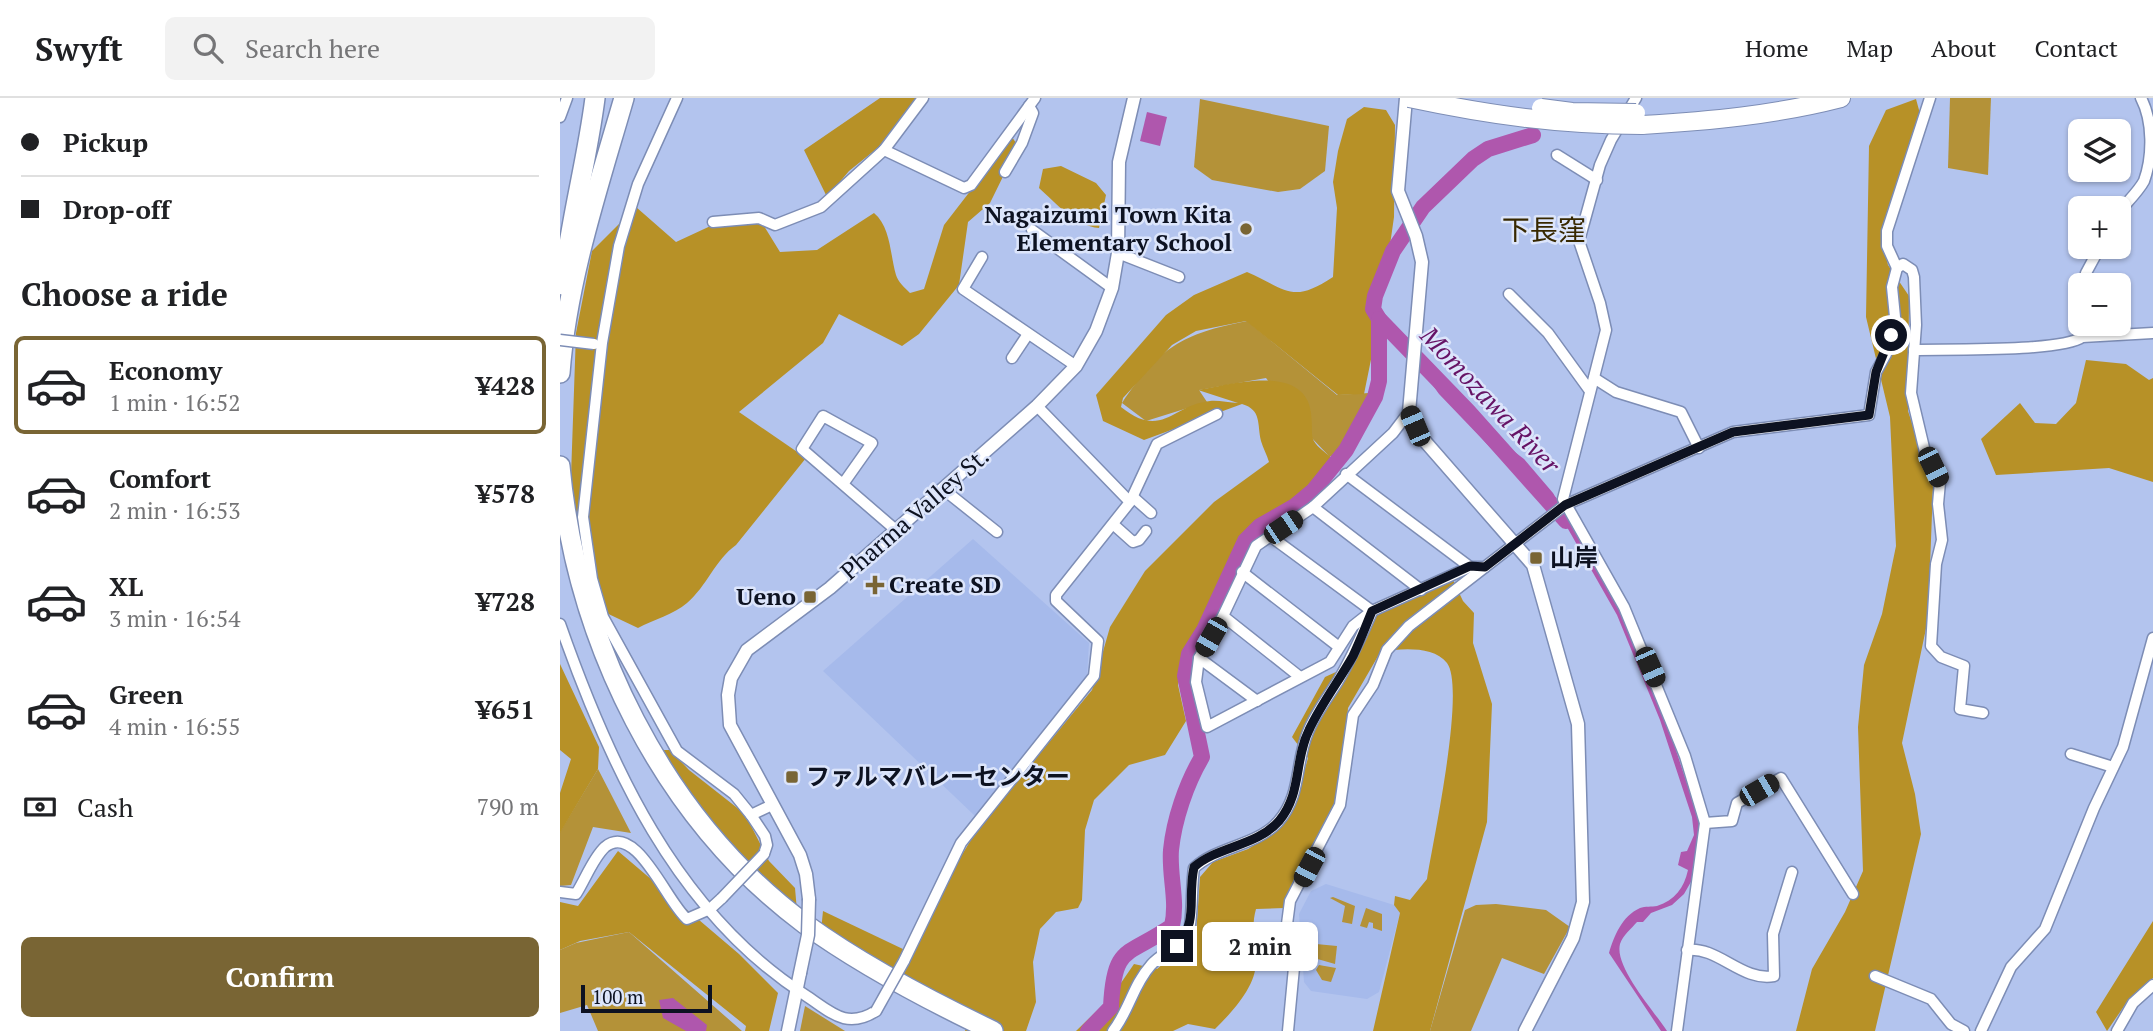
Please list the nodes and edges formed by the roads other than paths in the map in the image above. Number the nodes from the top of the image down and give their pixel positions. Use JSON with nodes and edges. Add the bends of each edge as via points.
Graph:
{"nodes":[{"id":1,"x":567,"y":98,"type":"edge"},
{"id":2,"x":595,"y":98,"type":"edge"},
{"id":3,"x":618,"y":98,"type":"edge"},
{"id":4,"x":624,"y":98,"type":"edge"},
{"id":5,"x":631,"y":98,"type":"edge"},
{"id":6,"x":677,"y":98,"type":"edge"},
{"id":7,"x":923,"y":98,"type":"edge"},
{"id":8,"x":1408,"y":98,"type":"edge"},
{"id":9,"x":1468,"y":98,"type":"edge"},
{"id":10,"x":1797,"y":98,"type":"edge"},
{"id":11,"x":1841,"y":98,"type":"edge"},
{"id":12,"x":1930,"y":98,"type":"edge"},
{"id":13,"x":2141,"y":98,"type":"edge"},
{"id":14,"x":1131,"y":99,"type":"edge"},
{"id":15,"x":1032,"y":102,"type":"edge"},
{"id":16,"x":1640,"y":112,"type":"edge"},
{"id":17,"x":560,"y":117,"type":"edge"},
{"id":18,"x":611,"y":142,"type":"junction"},
{"id":19,"x":884,"y":149,"type":"junction"},
{"id":20,"x":1557,"y":155,"type":"dead end"},
{"id":21,"x":2151,"y":155,"type":"edge"},
{"id":22,"x":1005,"y":172,"type":"dead end"},
{"id":23,"x":1597,"y":180,"type":"junction"},
{"id":24,"x":2148,"y":183,"type":"edge"},
{"id":25,"x":2131,"y":200,"type":"edge"},
{"id":26,"x":713,"y":222,"type":"dead end"},
{"id":27,"x":1032,"y":230,"type":"dead end"},
{"id":28,"x":1118,"y":253,"type":"junction"},
{"id":29,"x":982,"y":257,"type":"dead end"},
{"id":30,"x":1897,"y":268,"type":"junction"},
{"id":31,"x":1180,"y":277,"type":"dead end"},
{"id":32,"x":1112,"y":288,"type":"junction"},
{"id":33,"x":1509,"y":294,"type":"dead end"},
{"id":34,"x":560,"y":314,"type":"edge"},
{"id":35,"x":560,"y":320,"type":"edge"},
{"id":36,"x":2153,"y":333,"type":"edge"},
{"id":37,"x":1028,"y":334,"type":"junction"},
{"id":38,"x":2082,"y":337,"type":"joint"},
{"id":39,"x":560,"y":340,"type":"edge"},
{"id":40,"x":598,"y":343,"type":"junction"},
{"id":41,"x":1914,"y":350,"type":"junction"},
{"id":42,"x":1012,"y":358,"type":"dead end"},
{"id":43,"x":1076,"y":366,"type":"junction"},
{"id":44,"x":560,"y":373,"type":"edge"},
{"id":45,"x":1594,"y":378,"type":"junction"},
{"id":46,"x":1590,"y":391,"type":"junction"},
{"id":47,"x":1037,"y":406,"type":"junction"},
{"id":48,"x":1409,"y":412,"type":"junction"},
{"id":49,"x":1217,"y":414,"type":"dead end"},
{"id":50,"x":1699,"y":448,"type":"junction"},
{"id":51,"x":560,"y":466,"type":"edge"},
{"id":52,"x":1346,"y":474,"type":"junction"},
{"id":53,"x":843,"y":484,"type":"junction"},
{"id":54,"x":943,"y":489,"type":"junction"},
{"id":55,"x":1131,"y":499,"type":"junction"},
{"id":56,"x":1565,"y":505,"type":"junction"},
{"id":57,"x":1312,"y":507,"type":"junction"},
{"id":58,"x":560,"y":509,"type":"edge"},
{"id":59,"x":1151,"y":513,"type":"dead end"},
{"id":60,"x":1114,"y":525,"type":"junction"},
{"id":61,"x":897,"y":531,"type":"junction"},
{"id":62,"x":1146,"y":531,"type":"dead end"},
{"id":63,"x":997,"y":532,"type":"dead end"},
{"id":64,"x":1270,"y":536,"type":"junction"},
{"id":65,"x":1518,"y":544,"type":"junction"},
{"id":66,"x":1470,"y":566,"type":"junction"},
{"id":67,"x":1485,"y":567,"type":"junction"},
{"id":68,"x":1242,"y":572,"type":"junction"},
{"id":69,"x":1421,"y":590,"type":"junction"},
{"id":70,"x":1372,"y":611,"type":"junction"},
{"id":71,"x":1223,"y":617,"type":"junction"},
{"id":72,"x":560,"y":624,"type":"edge"},
{"id":73,"x":2153,"y":638,"type":"edge"},
{"id":74,"x":1339,"y":647,"type":"junction"},
{"id":75,"x":1199,"y":658,"type":"junction"},
{"id":76,"x":1300,"y":677,"type":"junction"},
{"id":77,"x":1257,"y":701,"type":"junction"},
{"id":78,"x":1983,"y":713,"type":"dead end"},
{"id":79,"x":2071,"y":754,"type":"dead end"},
{"id":80,"x":2113,"y":767,"type":"junction"},
{"id":81,"x":772,"y":805,"type":"junction"},
{"id":82,"x":751,"y":815,"type":"junction"},
{"id":83,"x":1705,"y":823,"type":"junction"},
{"id":84,"x":1792,"y":872,"type":"dead end"},
{"id":85,"x":560,"y":892,"type":"edge"},
{"id":86,"x":1853,"y":894,"type":"dead end"},
{"id":87,"x":710,"y":909,"type":"junction"},
{"id":88,"x":1687,"y":950,"type":"junction"},
{"id":89,"x":1875,"y":976,"type":"dead end"},
{"id":90,"x":2153,"y":985,"type":"edge"},
{"id":91,"x":797,"y":990,"type":"junction"},
{"id":92,"x":962,"y":1026,"type":"edge"},
{"id":93,"x":788,"y":1031,"type":"edge"},
{"id":94,"x":993,"y":1031,"type":"edge"},
{"id":95,"x":1113,"y":1031,"type":"edge"},
{"id":96,"x":1288,"y":1031,"type":"edge"},
{"id":97,"x":1525,"y":1031,"type":"edge"},
{"id":98,"x":1677,"y":1031,"type":"edge"},
{"id":99,"x":1964,"y":1031,"type":"edge"},
{"id":100,"x":1981,"y":1031,"type":"edge"},
{"id":101,"x":2117,"y":1031,"type":"edge"}],
"edges":[{"from":1,"to":17,"type":"street"},
{"from":2,"to":34,"type":"highway","via":[[567,246]]},
{"from":3,"to":35,"type":"highway"},
{"from":4,"to":18,"type":"highway"},
{"from":5,"to":18,"type":"highway"},
{"from":6,"to":40,"type":"street","via":[[629,210]]},
{"from":7,"to":19,"type":"street"},
{"from":8,"to":16,"type":"highway","bridge":true,"via":[[1576,125]]},
{"from":8,"to":48,"type":"street","via":[[1399,200],[1422,262]]},
{"from":9,"to":16,"type":"highway","bridge":true,"via":[[1572,112]]},
{"from":10,"to":16,"type":"highway","via":[[1732,109]]},
{"from":11,"to":16,"type":"highway","via":[[1733,120]]},
{"from":12,"to":30,"type":"street","via":[[1887,232],[1887,246]]},
{"from":13,"to":21,"type":"street","via":[[2151,122]]},
{"from":14,"to":28,"type":"street","name":"Pharma Valley St.","via":[[1119,162]]},
{"from":15,"to":19,"type":"street","via":[[971,185],[964,188]]},
{"from":15,"to":22,"type":"street","via":[[1033,113],[1022,143]]},
{"from":16,"to":23,"type":"street","via":[[1611,140]]},
{"from":18,"to":44,"type":"highway","via":[[582,247]]},
{"from":19,"to":26,"type":"street","via":[[821,206],[800,217],[775,225],[759,218]]},
{"from":20,"to":23,"type":"street"},
{"from":21,"to":24,"type":"street"},
{"from":23,"to":45,"type":"street","via":[[1579,241],[1606,330]]},
{"from":24,"to":25,"type":"street"},
{"from":27,"to":32,"type":"street"},
{"from":28,"to":31,"type":"street"},
{"from":28,"to":32,"type":"street","name":"Pharma Valley St."},
{"from":29,"to":37,"type":"street","via":[[962,289]]},
{"from":30,"to":41,"type":"street","via":[[1902,264],[1912,270]]},
{"from":30,"to":50,"type":"street","via":[[1892,286],[1895,317],[1886,354],[1876,372],[1869,415],[1733,432]]},
{"from":32,"to":43,"type":"street","name":"Pharma Valley St."},
{"from":33,"to":46,"type":"street","via":[[1548,333]]},
{"from":36,"to":38,"type":"street"},
{"from":37,"to":42,"type":"street"},
{"from":37,"to":43,"type":"street"},
{"from":38,"to":41,"type":"street","via":[[2075,343]]},
{"from":39,"to":40,"type":"street","bridge":true},
{"from":40,"to":82,"type":"street","via":[[583,517],[603,617],[677,751],[734,794]]},
{"from":41,"to":78,"type":"street","via":[[1910,374],[1915,419],[1940,482],[1942,540],[1931,646],[1941,657],[1964,666],[1961,709]]},
{"from":43,"to":47,"type":"street","name":"Pharma Valley St."},
{"from":45,"to":46,"type":"street"},
{"from":45,"to":50,"type":"street","via":[[1616,392],[1681,412]]},
{"from":46,"to":56,"type":"street","via":[[1565,481]]},
{"from":47,"to":54,"type":"street","name":"Pharma Valley St."},
{"from":47,"to":55,"type":"street"},
{"from":48,"to":52,"type":"street","via":[[1393,433]]},
{"from":48,"to":65,"type":"street","via":[[1423,439]]},
{"from":49,"to":55,"type":"street","via":[[1157,444]]},
{"from":50,"to":56,"type":"street"},
{"from":51,"to":92,"type":"highway","via":[[569,532],[592,620],[632,715],[688,804],[729,854],[804,923]]},
{"from":52,"to":57,"type":"street"},
{"from":52,"to":66,"type":"street"},
{"from":53,"to":53,"type":"street","via":[[802,449],[823,416],[872,443]]},
{"from":53,"to":61,"type":"street"},
{"from":54,"to":61,"type":"street","name":"Pharma Valley St."},
{"from":54,"to":63,"type":"street"},
{"from":55,"to":59,"type":"street"},
{"from":55,"to":60,"type":"street"},
{"from":56,"to":65,"type":"street"},
{"from":56,"to":83,"type":"street","via":[[1624,607],[1685,756]]},
{"from":57,"to":64,"type":"street"},
{"from":57,"to":69,"type":"street"},
{"from":58,"to":92,"type":"highway","via":[[574,579],[604,665],[638,736],[684,807],[726,858],[802,928]]},
{"from":60,"to":62,"type":"street","via":[[1133,542]]},
{"from":60,"to":91,"type":"street","bridge":true,"via":[[1056,595],[1056,601],[1098,641],[1094,676],[961,843],[876,1011],[863,1019],[845,1020]]},
{"from":61,"to":81,"type":"street","name":"Pharma Valley St.","via":[[747,649],[734,670],[728,695],[730,725]]},
{"from":64,"to":68,"type":"street","via":[[1256,546]]},
{"from":64,"to":70,"type":"street"},
{"from":65,"to":67,"type":"street"},
{"from":65,"to":97,"type":"street","via":[[1540,584],[1578,724],[1583,864],[1580,920]]},
{"from":66,"to":67,"type":"street"},
{"from":66,"to":69,"type":"street"},
{"from":67,"to":96,"type":"street","via":[[1409,626],[1387,650],[1373,685],[1353,715],[1340,805],[1290,901],[1287,924],[1295,957]]},
{"from":68,"to":71,"type":"street"},
{"from":68,"to":74,"type":"street"},
{"from":69,"to":70,"type":"street"},
{"from":70,"to":74,"type":"street","via":[[1353,626]]},
{"from":70,"to":95,"type":"street","via":[[1353,655],[1307,733],[1290,806],[1277,823],[1258,836],[1194,867],[1189,932],[1136,983]]},
{"from":71,"to":75,"type":"street"},
{"from":71,"to":76,"type":"street"},
{"from":72,"to":87,"type":"street","via":[[636,804],[677,871]]},
{"from":73,"to":80,"type":"street","via":[[2123,747]]},
{"from":74,"to":76,"type":"street","via":[[1330,662]]},
{"from":75,"to":77,"type":"street"},
{"from":75,"to":77,"type":"street","via":[[1196,682],[1207,727]]},
{"from":76,"to":77,"type":"street"},
{"from":79,"to":80,"type":"street"},
{"from":80,"to":100,"type":"street","via":[[2045,929],[2011,967]]},
{"from":81,"to":82,"type":"street"},
{"from":81,"to":91,"type":"street","name":"Pharma Valley St.","bridge":true,"via":[[806,874],[808,935]]},
{"from":82,"to":87,"type":"street","bridge":true,"via":[[765,836],[764,854]]},
{"from":83,"to":86,"type":"street","via":[[1732,821],[1737,803],[1781,778]]},
{"from":83,"to":88,"type":"street"},
{"from":84,"to":88,"type":"street","via":[[1773,934],[1774,976],[1732,966],[1700,949]]},
{"from":85,"to":87,"type":"street","via":[[576,894],[603,849],[622,841],[643,857],[677,911],[687,919]]},
{"from":87,"to":91,"type":"street"},
{"from":88,"to":98,"type":"street"},
{"from":89,"to":99,"type":"street","via":[[1931,999],[1951,1024]]},
{"from":90,"to":101,"type":"street","via":[[2133,1003]]},
{"from":91,"to":93,"type":"street","name":"Pharma Valley St."},
{"from":92,"to":94,"type":"highway"}]}
